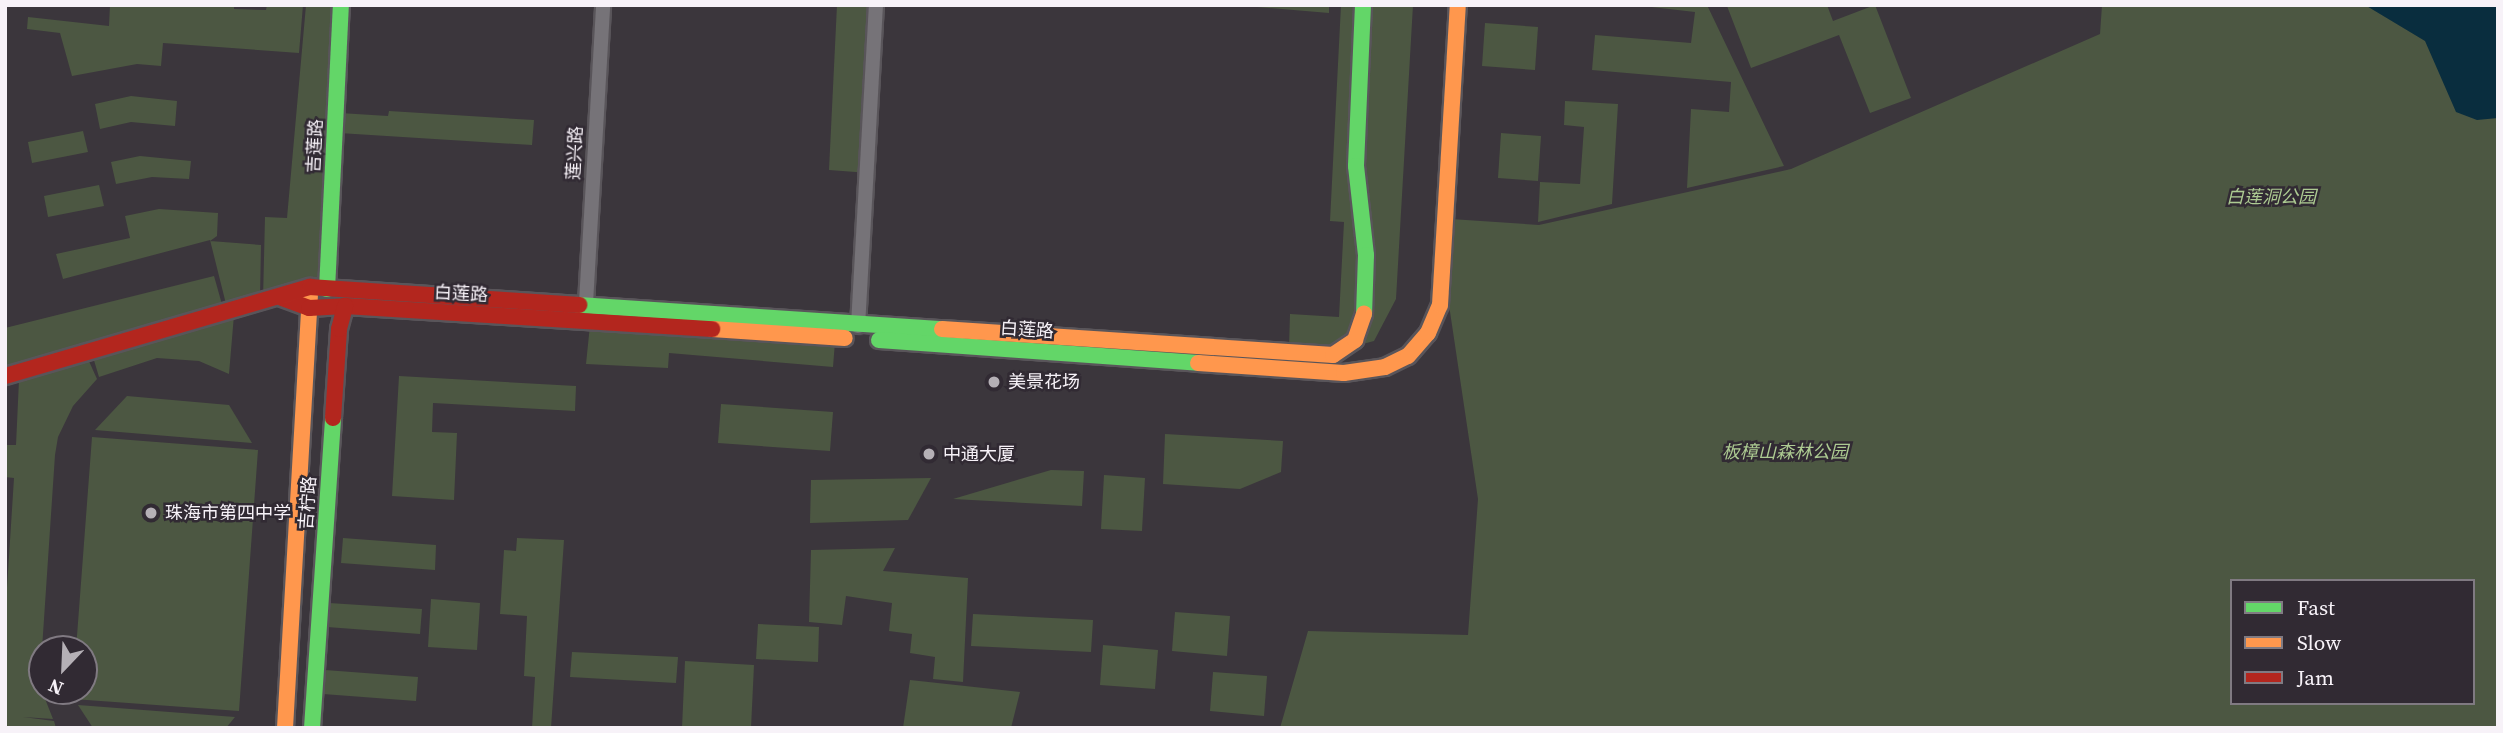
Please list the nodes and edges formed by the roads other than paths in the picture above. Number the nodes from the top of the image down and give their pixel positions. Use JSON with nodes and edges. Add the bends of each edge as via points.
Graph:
{"nodes":[{"id":1,"x":341,"y":5,"type":"edge"},
{"id":2,"x":604,"y":5,"type":"edge"},
{"id":3,"x":876,"y":5,"type":"edge"},
{"id":4,"x":1363,"y":5,"type":"edge"},
{"id":5,"x":1458,"y":5,"type":"edge"},
{"id":6,"x":318,"y":288,"type":"junction"},
{"id":7,"x":282,"y":298,"type":"junction"},
{"id":8,"x":586,"y":303,"type":"junction"},
{"id":9,"x":345,"y":306,"type":"junction"},
{"id":10,"x":309,"y":307,"type":"junction"},
{"id":11,"x":858,"y":326,"type":"junction"},
{"id":12,"x":5,"y":376,"type":"edge"},
{"id":13,"x":285,"y":728,"type":"edge"},
{"id":14,"x":312,"y":728,"type":"edge"}],
"edges":[{"from":1,"to":6,"type":"main road","name":"吉莲路"},
{"from":2,"to":8,"type":"street","name":"莲兴路"},
{"from":3,"to":11,"type":"street"},
{"from":4,"to":11,"type":"main road","name":"白莲路","via":[[1356,166],[1366,255],[1366,308],[1347,349],[1326,355]]},
{"from":5,"to":9,"type":"main road","name":"白莲路","via":[[1440,305],[1419,344],[1385,367],[1344,373]]},
{"from":6,"to":7,"type":"main road","name":"白莲路"},
{"from":6,"to":8,"type":"main road","name":"白莲路"},
{"from":6,"to":9,"type":"main road"},
{"from":6,"to":10,"type":"main road"},
{"from":7,"to":10,"type":"main road","name":"白莲路"},
{"from":7,"to":12,"type":"main road","name":"白莲路"},
{"from":8,"to":11,"type":"main road","name":"白莲路"},
{"from":9,"to":10,"type":"main road","name":"白莲路"},
{"from":9,"to":14,"type":"main road","name":"吉柠路","via":[[339,329]]},
{"from":10,"to":13,"type":"main road","name":"吉柠路"}]}
